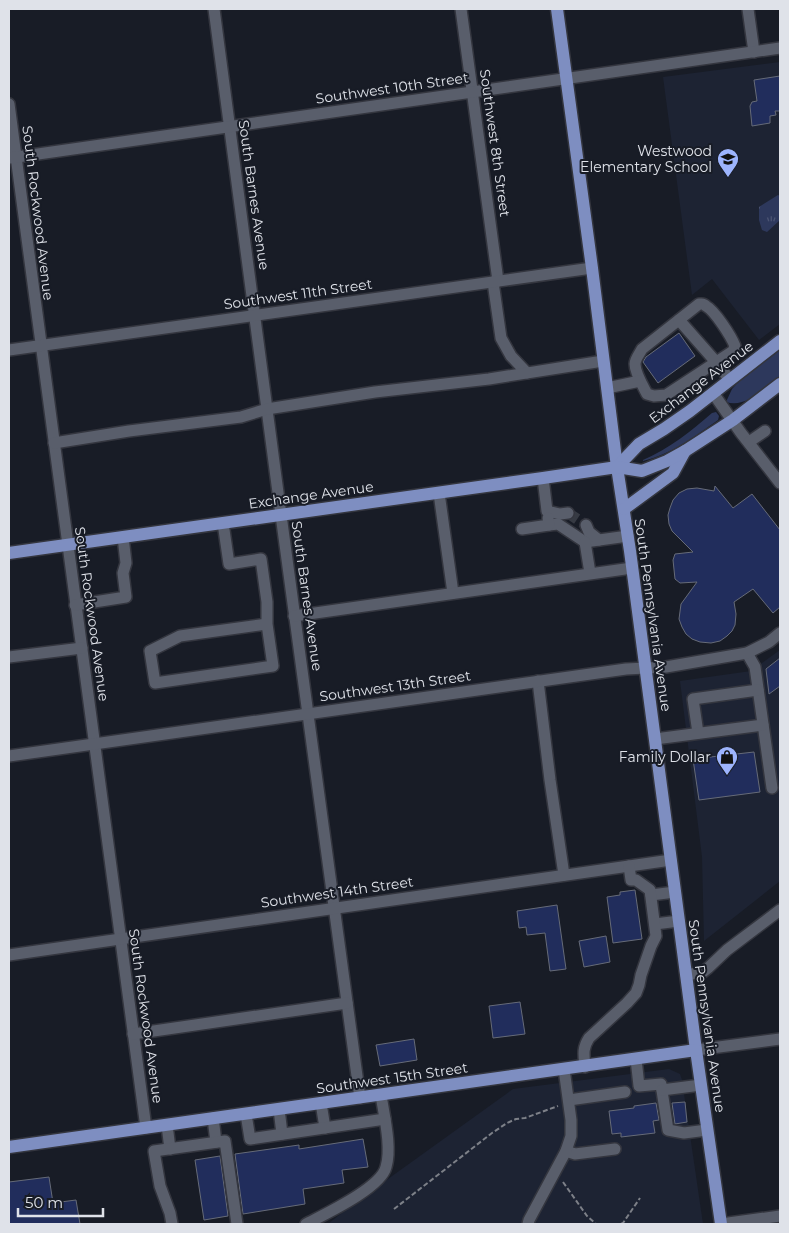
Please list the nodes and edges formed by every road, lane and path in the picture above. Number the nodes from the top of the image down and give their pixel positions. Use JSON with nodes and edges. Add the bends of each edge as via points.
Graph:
{"nodes":[{"id":1,"x":214,"y":9,"type":"edge"},
{"id":2,"x":461,"y":9,"type":"edge"},
{"id":3,"x":557,"y":9,"type":"edge"},
{"id":4,"x":748,"y":9,"type":"edge"},
{"id":5,"x":780,"y":48,"type":"edge"},
{"id":6,"x":754,"y":52,"type":"junction"},
{"id":7,"x":566,"y":78,"type":"junction"},
{"id":8,"x":473,"y":91,"type":"junction"},
{"id":9,"x":9,"y":104,"type":"edge"},
{"id":10,"x":229,"y":126,"type":"junction"},
{"id":11,"x":12,"y":158,"type":"edge"},
{"id":12,"x":592,"y":268,"type":"junction"},
{"id":13,"x":496,"y":281,"type":"junction"},
{"id":14,"x":255,"y":316,"type":"junction"},
{"id":15,"x":679,"y":320,"type":"junction"},
{"id":16,"x":780,"y":341,"type":"edge"},
{"id":17,"x":40,"y":346,"type":"junction"},
{"id":18,"x":9,"y":350,"type":"edge"},
{"id":19,"x":603,"y":361,"type":"junction"},
{"id":20,"x":716,"y":362,"type":"junction"},
{"id":21,"x":527,"y":373,"type":"junction"},
{"id":22,"x":730,"y":380,"type":"junction"},
{"id":23,"x":640,"y":381,"type":"junction"},
{"id":24,"x":780,"y":384,"type":"edge"},
{"id":25,"x":607,"y":388,"type":"junction"},
{"id":26,"x":713,"y":393,"type":"junction"},
{"id":27,"x":267,"y":409,"type":"junction"},
{"id":28,"x":733,"y":420,"type":"junction"},
{"id":29,"x":765,"y":431,"type":"dead end"},
{"id":30,"x":749,"y":442,"type":"junction"},
{"id":31,"x":54,"y":443,"type":"junction"},
{"id":32,"x":685,"y":450,"type":"junction"},
{"id":33,"x":617,"y":466,"type":"junction"},
{"id":34,"x":543,"y":478,"type":"junction"},
{"id":35,"x":780,"y":483,"type":"edge"},
{"id":36,"x":439,"y":492,"type":"junction"},
{"id":37,"x":624,"y":509,"type":"junction"},
{"id":38,"x":547,"y":511,"type":"junction"},
{"id":39,"x":281,"y":515,"type":"junction"},
{"id":40,"x":564,"y":515,"type":"tunnel mouth"},
{"id":41,"x":223,"y":523,"type":"junction"},
{"id":42,"x":549,"y":525,"type":"junction"},
{"id":43,"x":522,"y":529,"type":"dead end"},
{"id":44,"x":585,"y":532,"type":"junction"},
{"id":45,"x":628,"y":536,"type":"junction"},
{"id":46,"x":123,"y":537,"type":"junction"},
{"id":47,"x":67,"y":545,"type":"junction"},
{"id":48,"x":9,"y":553,"type":"edge"},
{"id":49,"x":632,"y":568,"type":"junction"},
{"id":50,"x":590,"y":574,"type":"junction"},
{"id":51,"x":453,"y":593,"type":"junction"},
{"id":52,"x":75,"y":605,"type":"junction"},
{"id":53,"x":294,"y":616,"type":"junction"},
{"id":54,"x":267,"y":624,"type":"junction"},
{"id":55,"x":780,"y":633,"type":"edge"},
{"id":56,"x":82,"y":648,"type":"junction"},
{"id":57,"x":747,"y":653,"type":"junction"},
{"id":58,"x":9,"y":657,"type":"edge"},
{"id":59,"x":646,"y":668,"type":"junction"},
{"id":60,"x":538,"y":681,"type":"junction"},
{"id":61,"x":758,"y":690,"type":"junction"},
{"id":62,"x":308,"y":714,"type":"junction"},
{"id":63,"x":763,"y":725,"type":"junction"},
{"id":64,"x":698,"y":734,"type":"junction"},
{"id":65,"x":655,"y":739,"type":"junction"},
{"id":66,"x":95,"y":744,"type":"junction"},
{"id":67,"x":9,"y":756,"type":"edge"},
{"id":68,"x":772,"y":788,"type":"dead end"},
{"id":69,"x":670,"y":860,"type":"junction"},
{"id":70,"x":629,"y":866,"type":"junction"},
{"id":71,"x":564,"y":875,"type":"junction"},
{"id":72,"x":675,"y":892,"type":"junction"},
{"id":73,"x":651,"y":895,"type":"junction"},
{"id":74,"x":334,"y":908,"type":"junction"},
{"id":75,"x":780,"y":910,"type":"edge"},
{"id":76,"x":679,"y":921,"type":"junction"},
{"id":77,"x":655,"y":924,"type":"junction"},
{"id":78,"x":120,"y":939,"type":"junction"},
{"id":79,"x":9,"y":955,"type":"edge"},
{"id":80,"x":686,"y":975,"type":"junction"},
{"id":81,"x":347,"y":1003,"type":"junction"},
{"id":82,"x":133,"y":1034,"type":"junction"},
{"id":83,"x":780,"y":1039,"type":"edge"},
{"id":84,"x":696,"y":1050,"type":"junction"},
{"id":85,"x":636,"y":1059,"type":"junction"},
{"id":86,"x":585,"y":1066,"type":"junction"},
{"id":87,"x":564,"y":1069,"type":"junction"},
{"id":88,"x":701,"y":1085,"type":"junction"},
{"id":89,"x":662,"y":1090,"type":"junction"},
{"id":90,"x":625,"y":1092,"type":"dead end"},
{"id":91,"x":381,"y":1095,"type":"junction"},
{"id":92,"x":360,"y":1098,"type":"junction"},
{"id":93,"x":569,"y":1100,"type":"junction"},
{"id":94,"x":321,"y":1104,"type":"junction"},
{"id":95,"x":278,"y":1109,"type":"junction"},
{"id":96,"x":246,"y":1114,"type":"junction"},
{"id":97,"x":212,"y":1118,"type":"junction"},
{"id":98,"x":384,"y":1120,"type":"junction"},
{"id":99,"x":167,"y":1125,"type":"junction"},
{"id":100,"x":146,"y":1128,"type":"junction"},
{"id":101,"x":325,"y":1128,"type":"junction"},
{"id":102,"x":707,"y":1130,"type":"junction"},
{"id":103,"x":282,"y":1134,"type":"junction"},
{"id":104,"x":216,"y":1142,"type":"junction"},
{"id":105,"x":9,"y":1147,"type":"edge"},
{"id":106,"x":170,"y":1149,"type":"junction"},
{"id":107,"x":615,"y":1149,"type":"dead end"},
{"id":108,"x":566,"y":1151,"type":"junction"},
{"id":109,"x":554,"y":1174,"type":"junction"},
{"id":110,"x":640,"y":1198,"type":"dead end"},
{"id":111,"x":394,"y":1209,"type":"dead end"},
{"id":112,"x":780,"y":1216,"type":"edge"},
{"id":113,"x":172,"y":1224,"type":"edge"},
{"id":114,"x":237,"y":1224,"type":"edge"},
{"id":115,"x":306,"y":1224,"type":"edge"},
{"id":116,"x":528,"y":1224,"type":"edge"},
{"id":117,"x":596,"y":1224,"type":"edge"},
{"id":118,"x":621,"y":1224,"type":"edge"},
{"id":119,"x":721,"y":1224,"type":"edge"}],
"edges":[{"from":1,"to":10,"type":"street","name":"South Barnes Avenue"},
{"from":2,"to":8,"type":"street","name":"Southwest 8th Street"},
{"from":3,"to":7,"type":"main road","name":"South Pennsylvania Avenue"},
{"from":4,"to":6,"type":"street"},
{"from":5,"to":6,"type":"street","name":"Southwest 10th Street"},
{"from":6,"to":7,"type":"street","name":"Southwest 10th Street"},
{"from":7,"to":8,"type":"street","name":"Southwest 10th Street"},
{"from":7,"to":12,"type":"main road","name":"South Pennsylvania Avenue"},
{"from":8,"to":10,"type":"street","name":"Southwest 10th Street"},
{"from":8,"to":13,"type":"street","name":"Southwest 8th Street"},
{"from":9,"to":11,"type":"street","name":"South Rockwood Avenue"},
{"from":10,"to":11,"type":"street","name":"Southwest 10th Street"},
{"from":10,"to":14,"type":"street","name":"South Barnes Avenue"},
{"from":11,"to":17,"type":"street","name":"South Rockwood Avenue"},
{"from":12,"to":13,"type":"street","name":"Southwest 11th Street"},
{"from":12,"to":19,"type":"main road","name":"South Pennsylvania Avenue"},
{"from":13,"to":14,"type":"street","name":"Southwest 11th Street"},
{"from":13,"to":21,"type":"street","name":"Southwest 8th Street","via":[[501,338],[511,356]]},
{"from":14,"to":17,"type":"street","name":"Southwest 11th Street"},
{"from":14,"to":27,"type":"street","name":"South Barnes Avenue"},
{"from":15,"to":20,"type":"street"},
{"from":15,"to":20,"type":"street","via":[[699,304],[709,307],[735,346],[733,351]]},
{"from":15,"to":23,"type":"street","via":[[642,349],[635,364]]},
{"from":16,"to":22,"type":"main road","name":"Exchange Avenue"},
{"from":17,"to":18,"type":"street","name":"Southwest 11th Street"},
{"from":17,"to":31,"type":"street","name":"South Rockwood Avenue"},
{"from":19,"to":21,"type":"street"},
{"from":19,"to":25,"type":"main road","name":"South Pennsylvania Avenue"},
{"from":20,"to":22,"type":"street"},
{"from":20,"to":23,"type":"street","via":[[666,395],[647,394]]},
{"from":21,"to":27,"type":"street"},
{"from":22,"to":26,"type":"main road","name":"Exchange Avenue"},
{"from":23,"to":25,"type":"street"},
{"from":24,"to":28,"type":"main road","name":"Exchange Avenue"},
{"from":25,"to":33,"type":"main road","name":"South Pennsylvania Avenue"},
{"from":26,"to":28,"type":"street"},
{"from":26,"to":33,"type":"main road","name":"Exchange Avenue","via":[[639,444]]},
{"from":27,"to":31,"type":"street","via":[[241,417]]},
{"from":27,"to":39,"type":"street","name":"South Barnes Avenue"},
{"from":28,"to":30,"type":"street"},
{"from":28,"to":32,"type":"main road","name":"Exchange Avenue"},
{"from":29,"to":30,"type":"street"},
{"from":30,"to":35,"type":"street"},
{"from":31,"to":47,"type":"street","name":"South Rockwood Avenue"},
{"from":32,"to":33,"type":"main road","name":"Exchange Avenue","via":[[642,471]]},
{"from":32,"to":37,"type":"main road","via":[[673,473]]},
{"from":33,"to":34,"type":"main road","name":"Exchange Avenue"},
{"from":33,"to":37,"type":"main road","name":"South Pennsylvania Avenue"},
{"from":34,"to":36,"type":"main road","name":"Exchange Avenue"},
{"from":34,"to":38,"type":"street"},
{"from":36,"to":39,"type":"main road","name":"Exchange Avenue"},
{"from":36,"to":51,"type":"street"},
{"from":37,"to":45,"type":"main road","name":"South Pennsylvania Avenue"},
{"from":38,"to":40,"type":"street"},
{"from":38,"to":42,"type":"street"},
{"from":39,"to":41,"type":"main road","name":"Exchange Avenue"},
{"from":39,"to":53,"type":"street","name":"South Barnes Avenue"},
{"from":41,"to":46,"type":"main road","name":"Exchange Avenue"},
{"from":41,"to":54,"type":"street","via":[[229,564],[261,559]]},
{"from":42,"to":43,"type":"street"},
{"from":42,"to":44,"type":"street","via":[[558,524]]},
{"from":44,"to":45,"type":"street","via":[[599,540]]},
{"from":44,"to":50,"type":"street"},
{"from":45,"to":49,"type":"main road","name":"South Pennsylvania Avenue"},
{"from":46,"to":47,"type":"main road","name":"Exchange Avenue"},
{"from":46,"to":52,"type":"street","via":[[126,598]]},
{"from":47,"to":48,"type":"main road","name":"Exchange Avenue"},
{"from":47,"to":52,"type":"street","name":"South Rockwood Avenue"},
{"from":49,"to":50,"type":"street"},
{"from":49,"to":59,"type":"main road","name":"South Pennsylvania Avenue"},
{"from":50,"to":51,"type":"street"},
{"from":51,"to":53,"type":"street"},
{"from":52,"to":56,"type":"street","name":"South Rockwood Avenue"},
{"from":53,"to":62,"type":"street","name":"South Barnes Avenue"},
{"from":54,"to":54,"type":"street","via":[[273,666],[155,683],[150,650],[180,636]]},
{"from":55,"to":57,"type":"street","name":"Southwest 13th Street"},
{"from":56,"to":58,"type":"street"},
{"from":56,"to":66,"type":"street","name":"South Rockwood Avenue"},
{"from":57,"to":59,"type":"street","name":"Southwest 13th Street"},
{"from":57,"to":61,"type":"street","via":[[755,667]]},
{"from":59,"to":60,"type":"street","name":"Southwest 13th Street"},
{"from":59,"to":65,"type":"main road","name":"South Pennsylvania Avenue"},
{"from":60,"to":62,"type":"street","name":"Southwest 13th Street"},
{"from":60,"to":71,"type":"street"},
{"from":61,"to":63,"type":"street"},
{"from":61,"to":64,"type":"street","via":[[692,699]]},
{"from":62,"to":66,"type":"street","name":"Southwest 13th Street"},
{"from":62,"to":74,"type":"street","name":"South Barnes Avenue"},
{"from":63,"to":64,"type":"street"},
{"from":63,"to":68,"type":"street"},
{"from":64,"to":65,"type":"street"},
{"from":65,"to":69,"type":"main road","name":"South Pennsylvania Avenue"},
{"from":66,"to":67,"type":"street","name":"Southwest 13th Street"},
{"from":66,"to":78,"type":"street","name":"South Rockwood Avenue"},
{"from":69,"to":70,"type":"street","name":"Southwest 14th Street"},
{"from":69,"to":72,"type":"main road","name":"South Pennsylvania Avenue"},
{"from":70,"to":71,"type":"street","name":"Southwest 14th Street"},
{"from":70,"to":73,"type":"street","via":[[631,880],[650,890]]},
{"from":71,"to":74,"type":"street","name":"Southwest 14th Street"},
{"from":72,"to":73,"type":"street"},
{"from":72,"to":76,"type":"main road","name":"South Pennsylvania Avenue"},
{"from":73,"to":77,"type":"street"},
{"from":74,"to":78,"type":"street","name":"Southwest 14th Street"},
{"from":74,"to":81,"type":"street","name":"South Barnes Avenue"},
{"from":75,"to":80,"type":"street","via":[[703,972]]},
{"from":76,"to":77,"type":"street"},
{"from":76,"to":80,"type":"main road","name":"South Pennsylvania Avenue"},
{"from":77,"to":86,"type":"street","via":[[656,936],[636,994],[588,1038],[583,1051]]},
{"from":78,"to":79,"type":"street","name":"Southwest 14th Street"},
{"from":78,"to":82,"type":"street","name":"South Rockwood Avenue"},
{"from":80,"to":84,"type":"main road","name":"South Pennsylvania Avenue"},
{"from":81,"to":82,"type":"street"},
{"from":81,"to":92,"type":"street","name":"South Barnes Avenue"},
{"from":82,"to":100,"type":"street","name":"South Rockwood Avenue"},
{"from":83,"to":84,"type":"street","name":"Southwest 15th Street"},
{"from":84,"to":85,"type":"main road","name":"Southwest 15th Street"},
{"from":84,"to":88,"type":"main road","name":"South Pennsylvania Avenue"},
{"from":85,"to":86,"type":"main road","name":"Southwest 15th Street"},
{"from":85,"to":89,"type":"street","via":[[640,1086],[661,1084]]},
{"from":86,"to":87,"type":"main road","name":"Southwest 15th Street"},
{"from":87,"to":91,"type":"main road","name":"Southwest 15th Street"},
{"from":87,"to":93,"type":"street"},
{"from":88,"to":89,"type":"street"},
{"from":88,"to":102,"type":"main road","name":"South Pennsylvania Avenue"},
{"from":89,"to":102,"type":"street","via":[[668,1130],[684,1133]]},
{"from":90,"to":93,"type":"street"},
{"from":91,"to":92,"type":"main road","name":"Southwest 15th Street"},
{"from":91,"to":98,"type":"street"},
{"from":92,"to":94,"type":"main road","name":"Southwest 15th Street"},
{"from":93,"to":108,"type":"street","via":[[571,1128]]},
{"from":93,"to":111,"type":"path","via":[[507,1123]]},
{"from":94,"to":95,"type":"main road","name":"Southwest 15th Street"},
{"from":94,"to":101,"type":"street"},
{"from":95,"to":96,"type":"main road","name":"Southwest 15th Street"},
{"from":95,"to":103,"type":"street"},
{"from":96,"to":97,"type":"main road","name":"Southwest 15th Street"},
{"from":96,"to":103,"type":"street","via":[[250,1139]]},
{"from":97,"to":99,"type":"main road","name":"Southwest 15th Street"},
{"from":97,"to":104,"type":"street"},
{"from":98,"to":101,"type":"street"},
{"from":98,"to":115,"type":"street","via":[[388,1158],[381,1177],[363,1192]]},
{"from":99,"to":100,"type":"main road","name":"Southwest 15th Street"},
{"from":99,"to":106,"type":"street"},
{"from":100,"to":105,"type":"main road","name":"Southwest 15th Street"},
{"from":101,"to":103,"type":"street"},
{"from":102,"to":119,"type":"main road","name":"South Pennsylvania Avenue"},
{"from":104,"to":106,"type":"street"},
{"from":104,"to":114,"type":"street","via":[[225,1141]]},
{"from":106,"to":113,"type":"street","via":[[154,1151],[160,1186]]},
{"from":107,"to":108,"type":"street","via":[[575,1154]]},
{"from":108,"to":109,"type":"street"},
{"from":109,"to":116,"type":"street"},
{"from":109,"to":117,"type":"path"},
{"from":110,"to":118,"type":"path"},
{"from":112,"to":119,"type":"street"}]}
